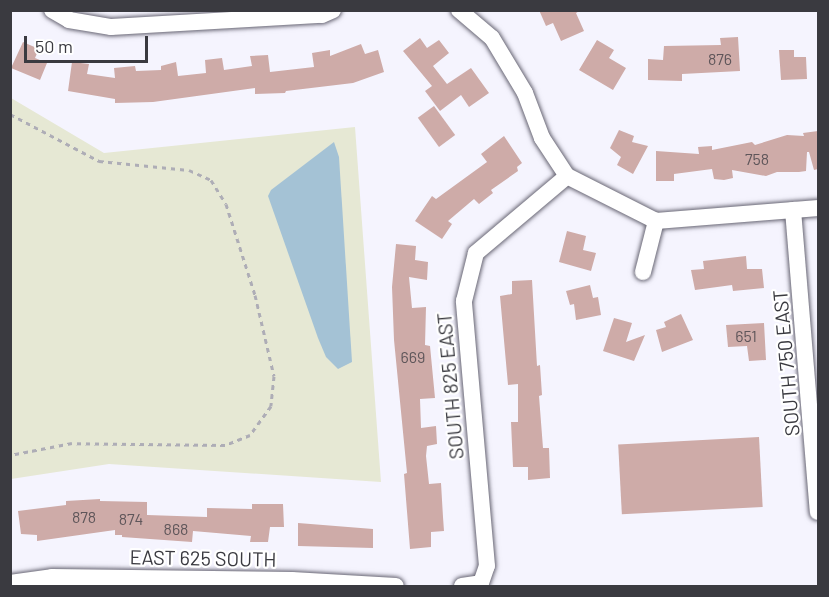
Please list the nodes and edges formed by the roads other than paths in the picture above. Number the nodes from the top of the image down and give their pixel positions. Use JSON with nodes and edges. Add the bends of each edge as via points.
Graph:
{"nodes":[{"id":1,"x":52,"y":10,"type":"edge"},
{"id":2,"x":333,"y":10,"type":"edge"},
{"id":3,"x":459,"y":10,"type":"edge"},
{"id":4,"x":567,"y":176,"type":"junction"},
{"id":5,"x":819,"y":208,"type":"edge"},
{"id":6,"x":793,"y":210,"type":"junction"},
{"id":7,"x":656,"y":221,"type":"junction"},
{"id":8,"x":642,"y":272,"type":"dead end"},
{"id":9,"x":819,"y":512,"type":"edge"},
{"id":10,"x":93,"y":582,"type":"edge"},
{"id":11,"x":10,"y":583,"type":"edge"},
{"id":12,"x":292,"y":583,"type":"edge"},
{"id":13,"x":396,"y":586,"type":"edge"},
{"id":14,"x":462,"y":586,"type":"edge"}],
"edges":[{"from":1,"to":2,"type":"street","via":[[69,20],[111,27],[322,15]]},
{"from":3,"to":4,"type":"street","via":[[492,38],[525,93],[542,138]]},
{"from":4,"to":7,"type":"street"},
{"from":4,"to":14,"type":"street","name":"SOUTH 825 EAST","via":[[476,253],[464,301],[487,566],[481,583]]},
{"from":5,"to":6,"type":"street"},
{"from":6,"to":7,"type":"street"},
{"from":6,"to":9,"type":"street","name":"SOUTH 750 EAST"},
{"from":7,"to":8,"type":"street"},
{"from":10,"to":11,"type":"street","name":"EAST 625 SOUTH","via":[[52,577]]},
{"from":10,"to":12,"type":"street","name":"EAST 625 SOUTH"},
{"from":12,"to":13,"type":"street","name":"EAST 625 SOUTH"}]}
